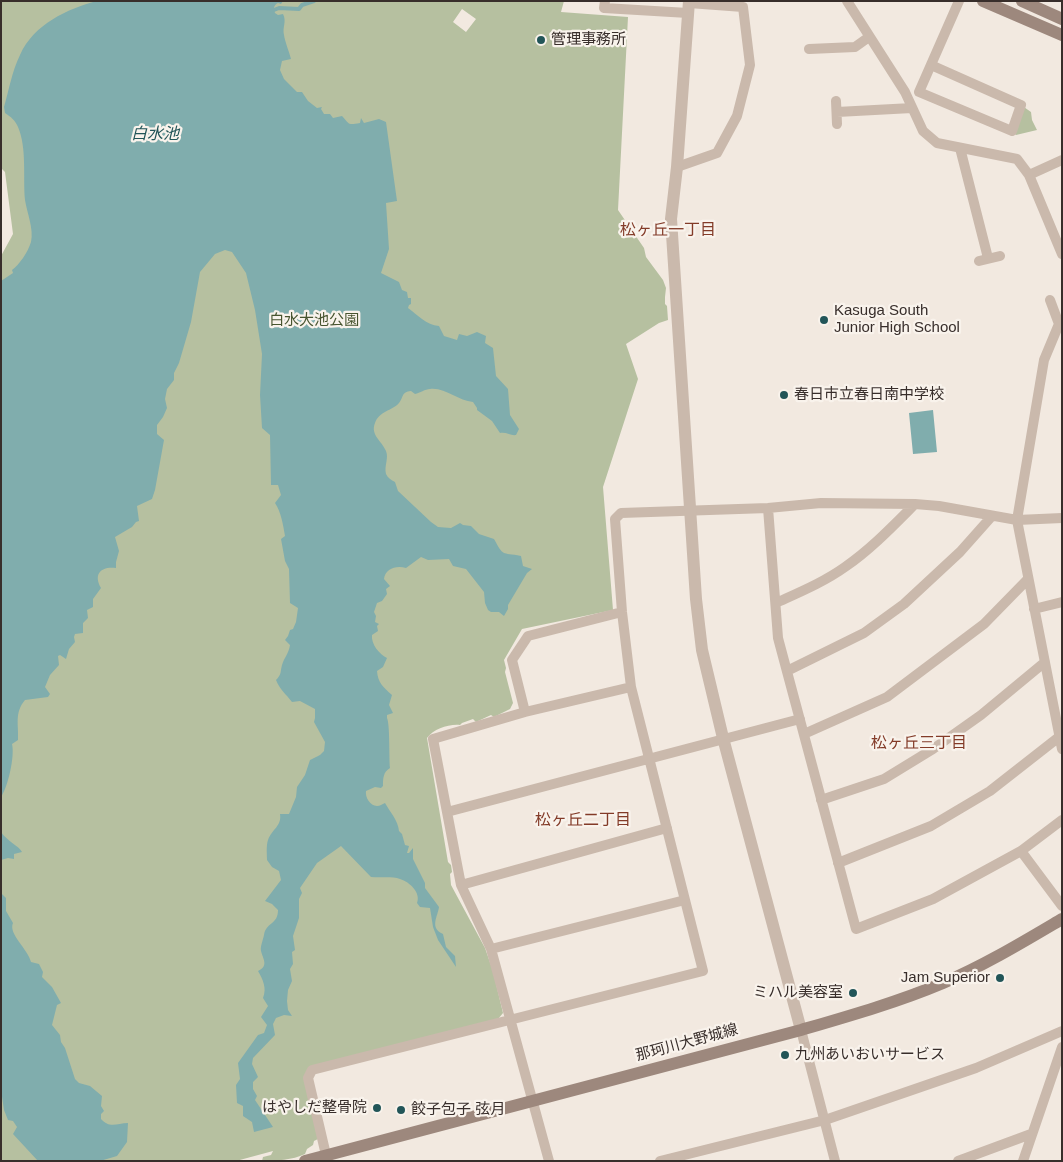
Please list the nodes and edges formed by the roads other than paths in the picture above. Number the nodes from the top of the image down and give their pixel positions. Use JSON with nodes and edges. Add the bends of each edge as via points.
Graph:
{"nodes":[{"id":1,"x":605,"y":1,"type":"edge"},
{"id":2,"x":847,"y":1,"type":"edge"},
{"id":3,"x":959,"y":1,"type":"edge"},
{"id":4,"x":983,"y":1,"type":"edge"},
{"id":5,"x":1022,"y":1,"type":"edge"},
{"id":6,"x":689,"y":6,"type":"edge"},
{"id":7,"x":1061,"y":18,"type":"edge"},
{"id":8,"x":1058,"y":33,"type":"edge"},
{"id":9,"x":870,"y":37,"type":"junction"},
{"id":10,"x":809,"y":49,"type":"dead end"},
{"id":11,"x":931,"y":65,"type":"junction"},
{"id":12,"x":836,"y":101,"type":"dead end"},
{"id":13,"x":912,"y":108,"type":"junction"},
{"id":14,"x":836,"y":112,"type":"junction"},
{"id":15,"x":837,"y":124,"type":"dead end"},
{"id":16,"x":960,"y":148,"type":"junction"},
{"id":17,"x":1062,"y":160,"type":"edge"},
{"id":18,"x":677,"y":168,"type":"junction"},
{"id":19,"x":1029,"y":174,"type":"junction"},
{"id":20,"x":1062,"y":254,"type":"edge"},
{"id":21,"x":1000,"y":256,"type":"dead end"},
{"id":22,"x":1050,"y":300,"type":"dead end"},
{"id":23,"x":915,"y":504,"type":"junction"},
{"id":24,"x":768,"y":508,"type":"junction"},
{"id":25,"x":691,"y":510,"type":"junction"},
{"id":26,"x":992,"y":516,"type":"junction"},
{"id":27,"x":1062,"y":518,"type":"edge"},
{"id":28,"x":1017,"y":520,"type":"junction"},
{"id":29,"x":1028,"y":580,"type":"junction"},
{"id":30,"x":1062,"y":602,"type":"edge"},
{"id":31,"x":776,"y":603,"type":"junction"},
{"id":32,"x":1034,"y":609,"type":"junction"},
{"id":33,"x":622,"y":612,"type":"junction"},
{"id":34,"x":1045,"y":662,"type":"junction"},
{"id":35,"x":787,"y":671,"type":"junction"},
{"id":36,"x":631,"y":687,"type":"junction"},
{"id":37,"x":526,"y":712,"type":"junction"},
{"id":38,"x":800,"y":719,"type":"junction"},
{"id":39,"x":804,"y":734,"type":"junction"},
{"id":40,"x":1059,"y":737,"type":"junction"},
{"id":41,"x":723,"y":738,"type":"junction"},
{"id":42,"x":1062,"y":749,"type":"edge"},
{"id":43,"x":649,"y":758,"type":"junction"},
{"id":44,"x":821,"y":800,"type":"junction"},
{"id":45,"x":447,"y":812,"type":"junction"},
{"id":46,"x":1062,"y":820,"type":"edge"},
{"id":47,"x":667,"y":828,"type":"junction"},
{"id":48,"x":1021,"y":851,"type":"junction"},
{"id":49,"x":838,"y":864,"type":"junction"},
{"id":50,"x":461,"y":885,"type":"junction"},
{"id":51,"x":685,"y":900,"type":"junction"},
{"id":52,"x":1062,"y":906,"type":"edge"},
{"id":53,"x":1062,"y":919,"type":"edge"},
{"id":54,"x":491,"y":949,"type":"junction"},
{"id":55,"x":512,"y":1020,"type":"junction"},
{"id":56,"x":801,"y":1030,"type":"junction"},
{"id":57,"x":1062,"y":1031,"type":"edge"},
{"id":58,"x":1062,"y":1047,"type":"edge"},
{"id":59,"x":533,"y":1101,"type":"junction"},
{"id":60,"x":825,"y":1120,"type":"junction"},
{"id":61,"x":1032,"y":1134,"type":"junction"},
{"id":62,"x":326,"y":1155,"type":"junction"},
{"id":63,"x":305,"y":1161,"type":"edge"},
{"id":64,"x":549,"y":1161,"type":"edge"},
{"id":65,"x":660,"y":1161,"type":"edge"},
{"id":66,"x":836,"y":1161,"type":"edge"},
{"id":67,"x":958,"y":1161,"type":"edge"},
{"id":68,"x":1023,"y":1161,"type":"edge"}],
"edges":[{"from":1,"to":6,"type":"street","via":[[604,8]]},
{"from":2,"to":9,"type":"street"},
{"from":3,"to":11,"type":"street"},
{"from":4,"to":8,"type":"main road"},
{"from":5,"to":7,"type":"main road"},
{"from":6,"to":18,"type":"street"},
{"from":6,"to":18,"type":"street","via":[[743,7],[750,65],[737,116],[717,153]]},
{"from":7,"to":8,"type":"street"},
{"from":9,"to":10,"type":"street","via":[[855,47],[826,43]]},
{"from":9,"to":13,"type":"street"},
{"from":11,"to":11,"type":"street","via":[[919,92],[1012,131],[1021,105]]},
{"from":12,"to":14,"type":"street"},
{"from":13,"to":14,"type":"street"},
{"from":13,"to":16,"type":"street","via":[[922,131],[937,143]]},
{"from":14,"to":15,"type":"street"},
{"from":16,"to":19,"type":"street","via":[[1018,159]]},
{"from":16,"to":21,"type":"street","via":[[983,260]]},
{"from":17,"to":19,"type":"street"},
{"from":18,"to":25,"type":"street","via":[[671,219]]},
{"from":19,"to":20,"type":"street"},
{"from":22,"to":28,"type":"street","via":[[1059,324],[1044,360]]},
{"from":23,"to":24,"type":"street","via":[[821,503]]},
{"from":23,"to":26,"type":"street"},
{"from":23,"to":31,"type":"street","via":[[845,567],[811,588]]},
{"from":24,"to":25,"type":"street"},
{"from":24,"to":31,"type":"street"},
{"from":25,"to":33,"type":"street","via":[[621,513],[615,519]]},
{"from":25,"to":41,"type":"street","via":[[702,650]]},
{"from":26,"to":28,"type":"street"},
{"from":26,"to":35,"type":"street","via":[[960,552],[904,604],[864,633]]},
{"from":27,"to":28,"type":"street"},
{"from":28,"to":29,"type":"street"},
{"from":29,"to":32,"type":"street"},
{"from":29,"to":39,"type":"street","via":[[984,624],[887,697]]},
{"from":30,"to":32,"type":"street"},
{"from":31,"to":35,"type":"street","via":[[778,638]]},
{"from":32,"to":34,"type":"street"},
{"from":33,"to":36,"type":"street"},
{"from":33,"to":37,"type":"street","via":[[528,636],[512,660]]},
{"from":34,"to":40,"type":"street"},
{"from":34,"to":44,"type":"street","via":[[981,716],[917,759],[884,778]]},
{"from":35,"to":38,"type":"street"},
{"from":36,"to":37,"type":"street"},
{"from":36,"to":43,"type":"street"},
{"from":37,"to":45,"type":"street","via":[[433,739]]},
{"from":38,"to":39,"type":"street"},
{"from":38,"to":41,"type":"street"},
{"from":39,"to":44,"type":"street"},
{"from":40,"to":42,"type":"street"},
{"from":40,"to":49,"type":"street","via":[[990,792],[939,821]]},
{"from":41,"to":43,"type":"street"},
{"from":41,"to":56,"type":"street"},
{"from":43,"to":45,"type":"street"},
{"from":43,"to":47,"type":"street"},
{"from":44,"to":49,"type":"street"},
{"from":45,"to":50,"type":"street"},
{"from":46,"to":48,"type":"street"},
{"from":47,"to":50,"type":"street"},
{"from":47,"to":51,"type":"street"},
{"from":48,"to":49,"type":"street","via":[[933,899],[856,929]]},
{"from":48,"to":52,"type":"street"},
{"from":50,"to":54,"type":"street"},
{"from":51,"to":54,"type":"street"},
{"from":51,"to":55,"type":"street","via":[[703,971]]},
{"from":53,"to":56,"type":"main road","name":"那珂川大野城線","via":[[1000,956],[942,983]]},
{"from":54,"to":55,"type":"street"},
{"from":55,"to":59,"type":"street"},
{"from":55,"to":62,"type":"street","via":[[312,1070],[308,1078]]},
{"from":56,"to":59,"type":"main road","name":"那珂川大野城線"},
{"from":56,"to":60,"type":"street"},
{"from":57,"to":60,"type":"street","via":[[976,1068]]},
{"from":58,"to":61,"type":"street"},
{"from":59,"to":62,"type":"main road","name":"那珂川大野城線"},
{"from":59,"to":64,"type":"street"},
{"from":60,"to":65,"type":"street"},
{"from":60,"to":66,"type":"street"},
{"from":61,"to":67,"type":"street"},
{"from":61,"to":68,"type":"street"},
{"from":62,"to":63,"type":"main road","name":"那珂川大野城線"}]}
